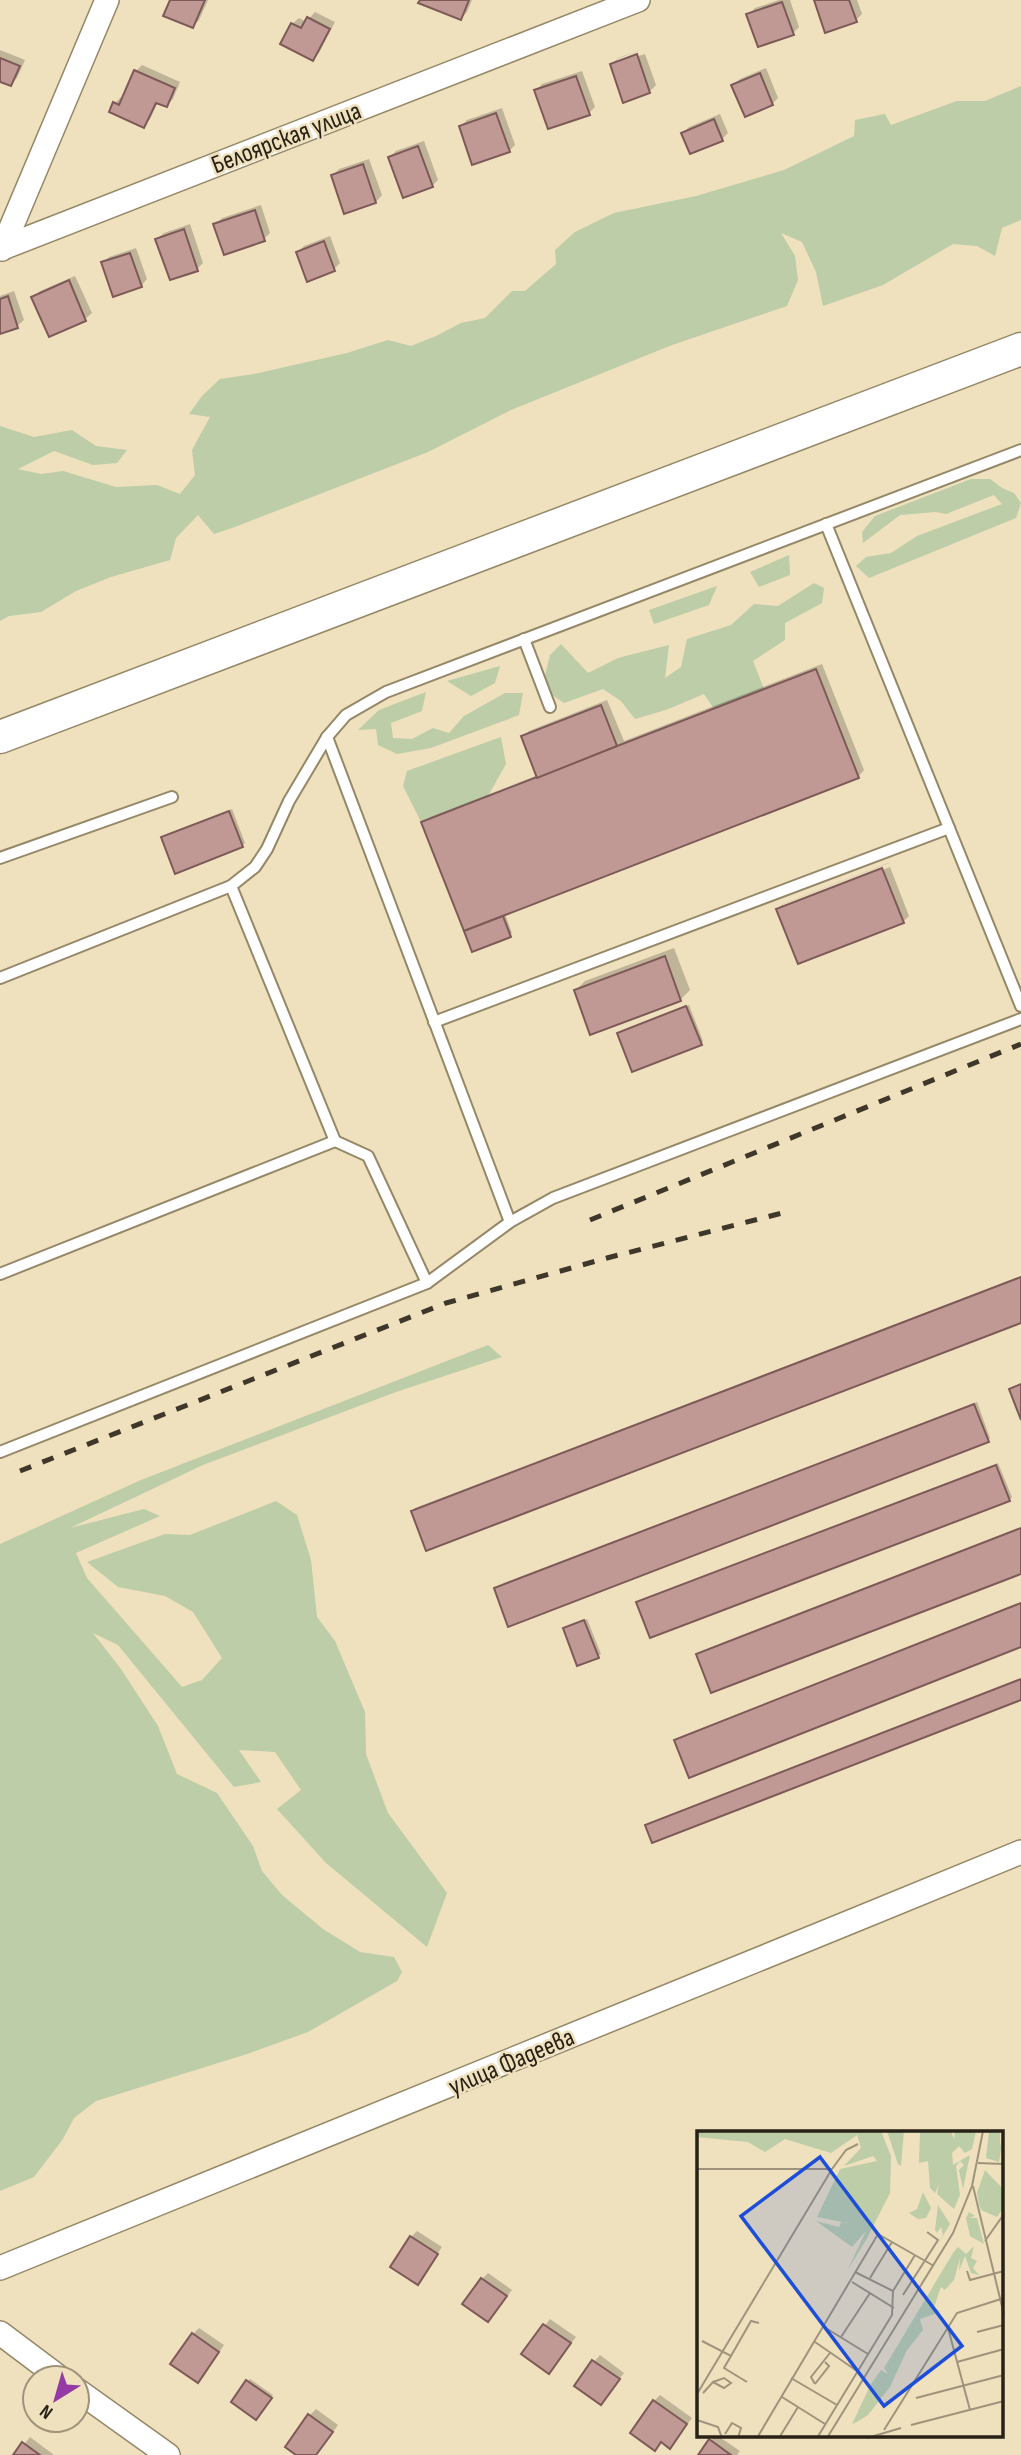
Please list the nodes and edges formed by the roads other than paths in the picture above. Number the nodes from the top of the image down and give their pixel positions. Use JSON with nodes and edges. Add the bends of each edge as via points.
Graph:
{"nodes":[{"id":1,"x":107,"y":0,"type":"edge"},
{"id":2,"x":638,"y":0,"type":"edge"},
{"id":3,"x":1,"y":249,"type":"edge"},
{"id":4,"x":1021,"y":349,"type":"edge"},
{"id":5,"x":1021,"y":450,"type":"edge"},
{"id":6,"x":826,"y":524,"type":"junction"},
{"id":7,"x":524,"y":639,"type":"junction"},
{"id":8,"x":550,"y":707,"type":"dead end"},
{"id":9,"x":0,"y":737,"type":"edge"},
{"id":10,"x":327,"y":737,"type":"junction"},
{"id":11,"x":172,"y":797,"type":"dead end"},
{"id":12,"x":949,"y":828,"type":"junction"},
{"id":13,"x":0,"y":858,"type":"edge"},
{"id":14,"x":231,"y":886,"type":"junction"},
{"id":15,"x":0,"y":978,"type":"edge"},
{"id":16,"x":1021,"y":1006,"type":"edge"},
{"id":17,"x":1021,"y":1019,"type":"edge"},
{"id":18,"x":434,"y":1022,"type":"junction"},
{"id":19,"x":335,"y":1141,"type":"junction"},
{"id":20,"x":510,"y":1222,"type":"junction"},
{"id":21,"x":0,"y":1275,"type":"edge"},
{"id":22,"x":427,"y":1283,"type":"junction"},
{"id":23,"x":0,"y":1452,"type":"edge"},
{"id":24,"x":1021,"y":1853,"type":"edge"},
{"id":25,"x":0,"y":2268,"type":"edge"},
{"id":26,"x":0,"y":2333,"type":"edge"},
{"id":27,"x":41,"y":2364,"type":"edge"},
{"id":28,"x":91,"y":2400,"type":"edge"},
{"id":29,"x":168,"y":2455,"type":"edge"}],
"edges":[{"from":1,"to":3,"type":"street"},
{"from":2,"to":3,"type":"street","name":"Белоярская улица"},
{"from":4,"to":9,"type":"street"},
{"from":5,"to":6,"type":"lane"},
{"from":6,"to":7,"type":"lane"},
{"from":6,"to":12,"type":"lane"},
{"from":7,"to":8,"type":"lane"},
{"from":7,"to":10,"type":"lane","via":[[386,692],[345,715]]},
{"from":10,"to":14,"type":"lane","via":[[267,849]]},
{"from":10,"to":18,"type":"lane"},
{"from":11,"to":13,"type":"lane"},
{"from":12,"to":16,"type":"lane"},
{"from":12,"to":18,"type":"lane"},
{"from":14,"to":15,"type":"lane"},
{"from":14,"to":19,"type":"lane"},
{"from":17,"to":20,"type":"lane","via":[[553,1198]]},
{"from":18,"to":20,"type":"lane"},
{"from":19,"to":21,"type":"lane"},
{"from":19,"to":22,"type":"lane","via":[[368,1156]]},
{"from":20,"to":22,"type":"lane"},
{"from":22,"to":23,"type":"lane"},
{"from":24,"to":25,"type":"street","name":"улица Фадеева"},
{"from":26,"to":27,"type":"street"},
{"from":28,"to":29,"type":"street"}]}
